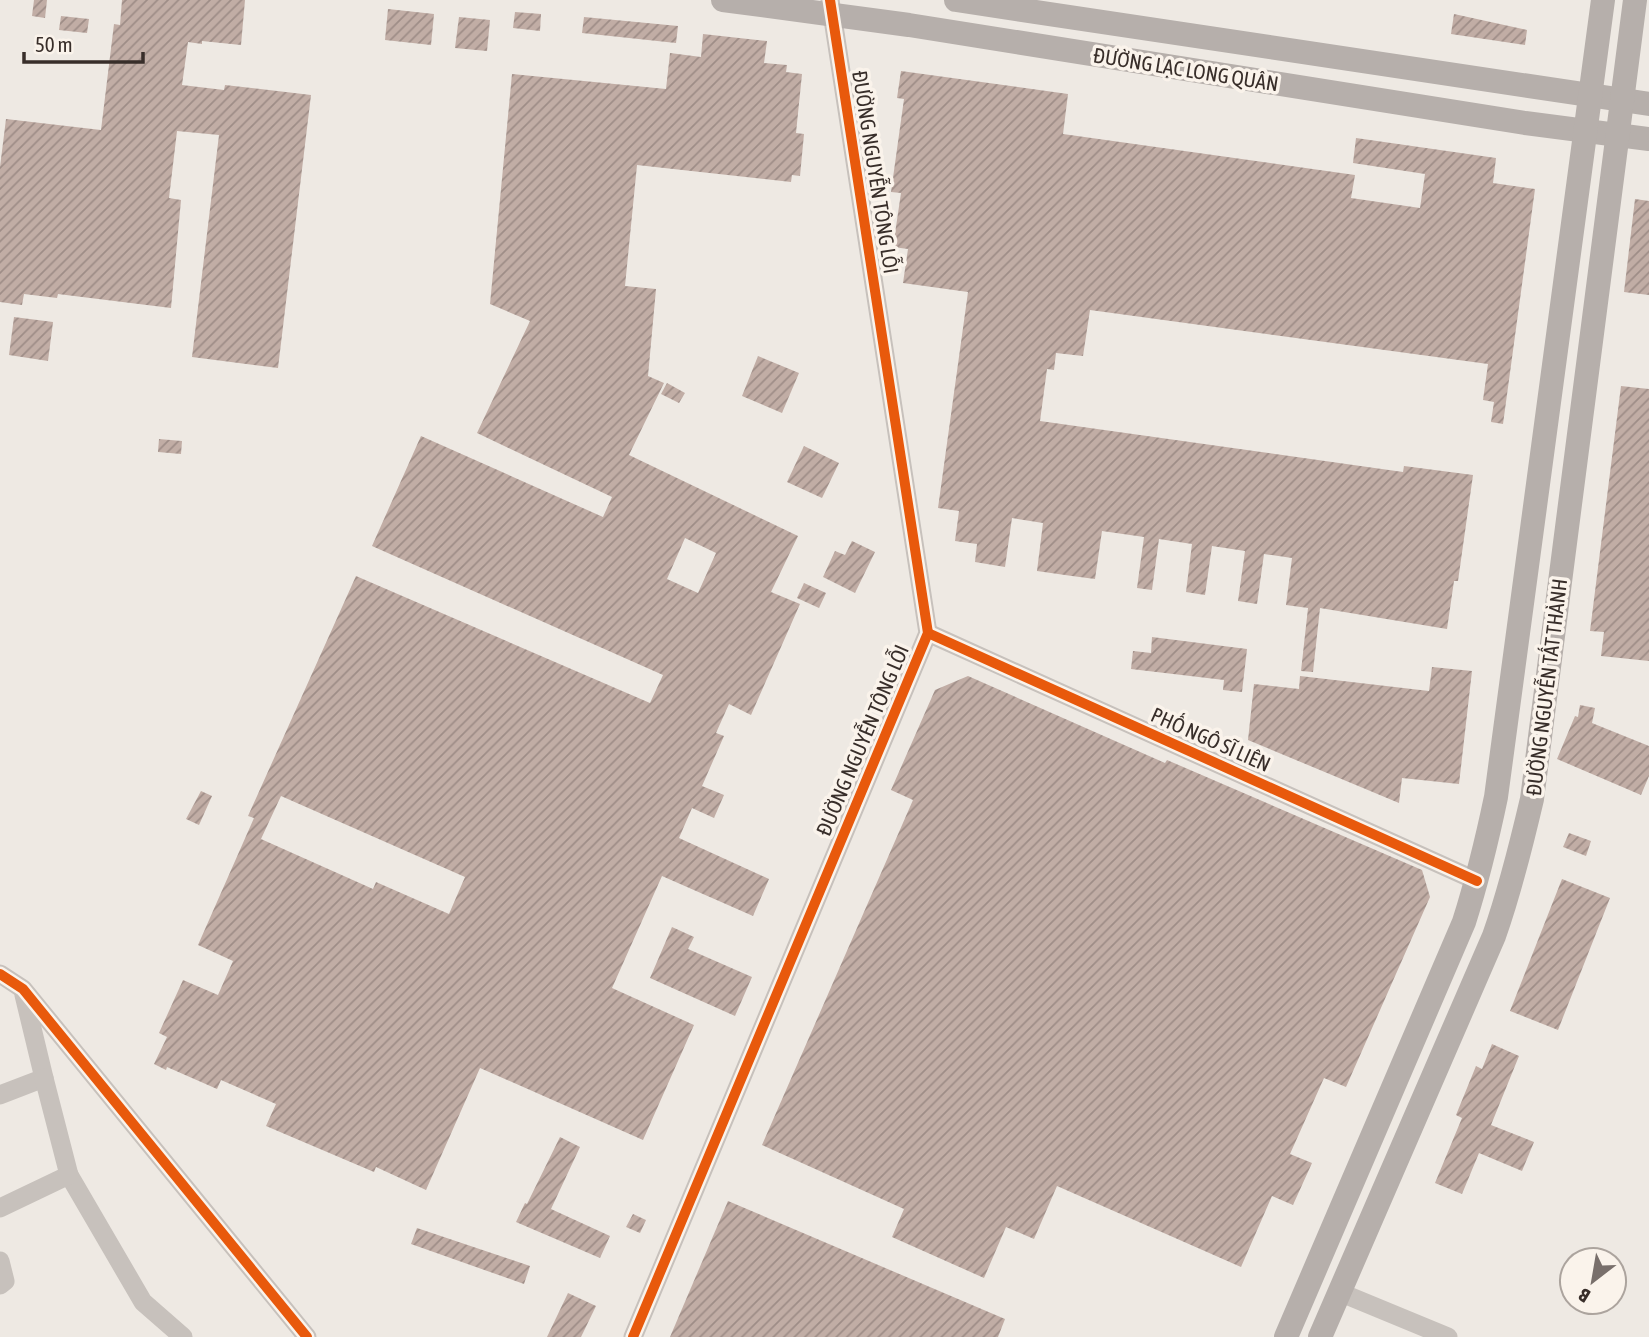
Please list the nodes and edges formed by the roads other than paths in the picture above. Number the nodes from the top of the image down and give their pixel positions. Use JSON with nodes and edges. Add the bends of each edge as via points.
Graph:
{"nodes":[{"id":1,"x":723,"y":0,"type":"edge"},
{"id":2,"x":956,"y":0,"type":"edge"},
{"id":3,"x":1603,"y":0,"type":"edge"},
{"id":4,"x":1635,"y":0,"type":"edge"},
{"id":5,"x":831,"y":7,"type":"edge"},
{"id":6,"x":1589,"y":95,"type":"junction"},
{"id":7,"x":1620,"y":99,"type":"junction"},
{"id":8,"x":1649,"y":104,"type":"edge"},
{"id":9,"x":1584,"y":131,"type":"junction"},
{"id":10,"x":1616,"y":134,"type":"junction"},
{"id":11,"x":1649,"y":139,"type":"edge"},
{"id":12,"x":928,"y":633,"type":"junction"},
{"id":13,"x":1477,"y":881,"type":"junction"},
{"id":14,"x":1510,"y":891,"type":"junction"},
{"id":15,"x":0,"y":974,"type":"edge"},
{"id":16,"x":23,"y":989,"type":"junction"},
{"id":17,"x":44,"y":1078,"type":"junction"},
{"id":18,"x":0,"y":1095,"type":"edge"},
{"id":19,"x":69,"y":1175,"type":"junction"},
{"id":20,"x":0,"y":1209,"type":"edge"},
{"id":21,"x":0,"y":1261,"type":"edge"},
{"id":22,"x":0,"y":1285,"type":"edge"},
{"id":23,"x":1339,"y":1292,"type":"junction"},
{"id":24,"x":183,"y":1337,"type":"edge"},
{"id":25,"x":307,"y":1337,"type":"edge"},
{"id":26,"x":633,"y":1337,"type":"edge"},
{"id":27,"x":1286,"y":1337,"type":"edge"},
{"id":28,"x":1320,"y":1337,"type":"edge"},
{"id":29,"x":1448,"y":1337,"type":"edge"}],
"edges":[{"from":1,"to":5,"type":"main road","name":"ĐƯỜNG LẠC LONG QUÂN"},
{"from":2,"to":6,"type":"main road","name":"ĐƯỜNG LẠC LONG QUÂN"},
{"from":3,"to":6,"type":"main road","name":"ĐƯỜNG NGUYỄN TẤT THÀNH"},
{"from":4,"to":7,"type":"main road","name":"ĐƯỜNG NGUYỄN TẤT THÀNH"},
{"from":5,"to":9,"type":"main road","name":"ĐƯỜNG LẠC LONG QUÂN","via":[[909,25]]},
{"from":5,"to":12,"type":"street","name":"ĐƯỜNG NGUYỄN TÔNG LỖI"},
{"from":6,"to":7,"type":"main road","name":"ĐƯỜNG LẠC LONG QUÂN"},
{"from":6,"to":9,"type":"main road","name":"ĐƯỜNG NGUYỄN TẤT THÀNH"},
{"from":7,"to":8,"type":"main road","name":"ĐƯỜNG LẠC LONG QUÂN"},
{"from":7,"to":10,"type":"main road","name":"ĐƯỜNG NGUYỄN TẤT THÀNH"},
{"from":9,"to":10,"type":"main road","name":"ĐƯỜNG LẠC LONG QUÂN"},
{"from":9,"to":13,"type":"main road","name":"ĐƯỜNG NGUYỄN TẤT THÀNH","via":[[1496,797]]},
{"from":10,"to":11,"type":"main road","name":"ĐƯỜNG LẠC LONG QUÂN"},
{"from":10,"to":14,"type":"main road","name":"ĐƯỜNG NGUYỄN TẤT THÀNH","via":[[1532,799]]},
{"from":12,"to":13,"type":"street","name":"PHỐ NGÔ SĨ LIÊN"},
{"from":12,"to":26,"type":"street","name":"ĐƯỜNG NGUYỄN TÔNG LỖI"},
{"from":13,"to":14,"type":"main road"},
{"from":13,"to":27,"type":"main road","name":"ĐƯỜNG NGUYỄN TẤT THÀNH","via":[[1464,922]]},
{"from":14,"to":23,"type":"main road","name":"ĐƯỜNG NGUYỄN TẤT THÀNH"},
{"from":15,"to":16,"type":"street"},
{"from":16,"to":17,"type":"street"},
{"from":16,"to":25,"type":"street"},
{"from":17,"to":18,"type":"street"},
{"from":17,"to":19,"type":"street"},
{"from":19,"to":20,"type":"street"},
{"from":19,"to":24,"type":"street","via":[[144,1302]]},
{"from":21,"to":22,"type":"street","via":[[5,1281]]},
{"from":23,"to":28,"type":"main road","name":"ĐƯỜNG NGUYỄN TẤT THÀNH"},
{"from":23,"to":29,"type":"street"}]}
